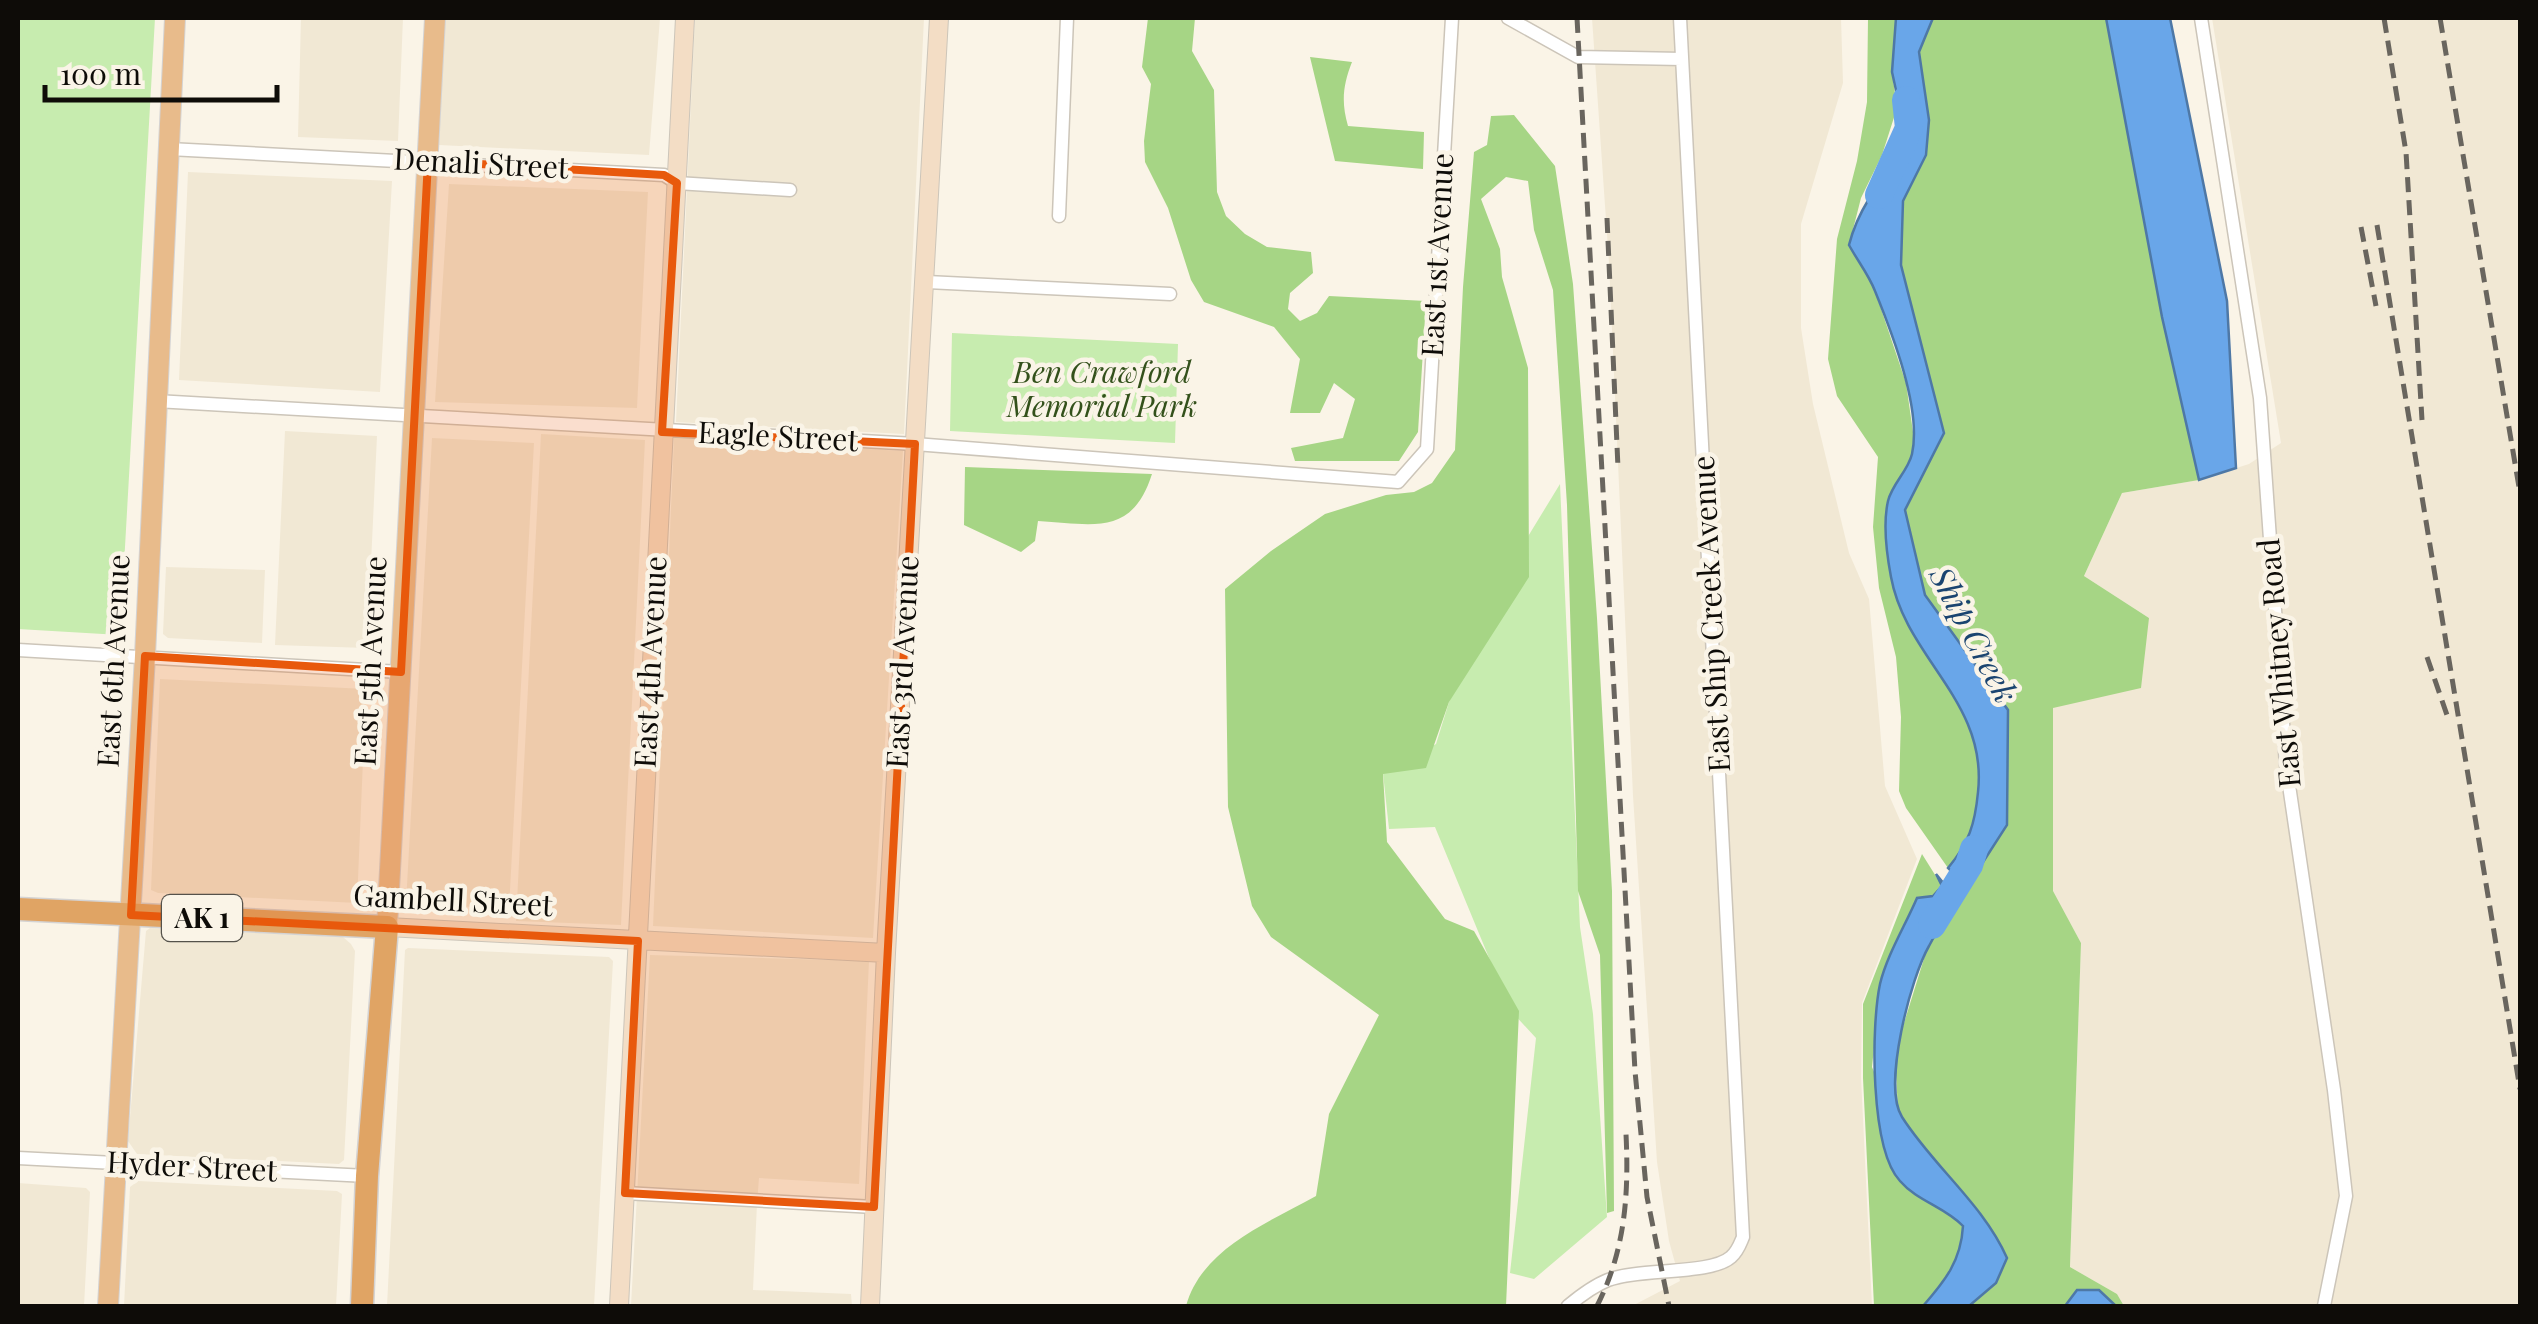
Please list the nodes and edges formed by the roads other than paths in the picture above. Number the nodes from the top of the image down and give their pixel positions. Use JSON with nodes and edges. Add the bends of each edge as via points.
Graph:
{"nodes":[{"id":1,"x":175,"y":18,"type":"edge"},
{"id":2,"x":435,"y":18,"type":"edge"},
{"id":3,"x":684,"y":18,"type":"edge"},
{"id":4,"x":939,"y":18,"type":"edge"},
{"id":5,"x":1066,"y":18,"type":"edge"},
{"id":6,"x":1452,"y":18,"type":"edge"},
{"id":7,"x":1508,"y":18,"type":"edge"},
{"id":8,"x":1680,"y":18,"type":"edge"},
{"id":9,"x":2201,"y":18,"type":"edge"},
{"id":10,"x":1682,"y":59,"type":"junction"},
{"id":11,"x":169,"y":149,"type":"junction"},
{"id":12,"x":428,"y":161,"type":"junction"},
{"id":13,"x":678,"y":183,"type":"junction"},
{"id":14,"x":790,"y":190,"type":"dead end"},
{"id":15,"x":1058,"y":216,"type":"dead end"},
{"id":16,"x":926,"y":282,"type":"junction"},
{"id":17,"x":1170,"y":294,"type":"dead end"},
{"id":18,"x":156,"y":401,"type":"junction"},
{"id":19,"x":414,"y":418,"type":"junction"},
{"id":20,"x":662,"y":432,"type":"junction"},
{"id":21,"x":916,"y":444,"type":"junction"},
{"id":22,"x":1398,"y":482,"type":"joint"},
{"id":23,"x":18,"y":650,"type":"edge"},
{"id":24,"x":145,"y":656,"type":"junction"},
{"id":25,"x":401,"y":672,"type":"junction"},
{"id":26,"x":18,"y":909,"type":"edge"},
{"id":27,"x":131,"y":915,"type":"junction"},
{"id":28,"x":388,"y":927,"type":"junction"},
{"id":29,"x":638,"y":941,"type":"junction"},
{"id":30,"x":886,"y":953,"type":"junction"},
{"id":31,"x":18,"y":1158,"type":"edge"},
{"id":32,"x":116,"y":1163,"type":"junction"},
{"id":33,"x":367,"y":1176,"type":"junction"},
{"id":34,"x":625,"y":1192,"type":"junction"},
{"id":35,"x":874,"y":1208,"type":"junction"},
{"id":36,"x":108,"y":1306,"type":"edge"},
{"id":37,"x":362,"y":1306,"type":"edge"},
{"id":38,"x":619,"y":1306,"type":"edge"},
{"id":39,"x":870,"y":1306,"type":"edge"},
{"id":40,"x":1568,"y":1306,"type":"edge"},
{"id":41,"x":2324,"y":1306,"type":"edge"}],
"edges":[{"from":1,"to":11,"type":"main road","name":"East 6th Avenue"},
{"from":2,"to":12,"type":"main road","name":"East 5th Avenue"},
{"from":3,"to":13,"type":"main road","name":"East 4th Avenue"},
{"from":4,"to":16,"type":"main road","name":"East 3rd Avenue"},
{"from":5,"to":15,"type":"street"},
{"from":6,"to":22,"type":"street","name":"East 1st Avenue","via":[[1427,449]]},
{"from":7,"to":10,"type":"street","via":[[1578,58]]},
{"from":8,"to":10,"type":"street","name":"East Ship Creek Avenue"},
{"from":9,"to":41,"type":"street","name":"East Whitney Road","via":[[2257,379],[2286,764],[2346,1196]]},
{"from":10,"to":40,"type":"street","name":"East Ship Creek Avenue","via":[[1743,1236],[1722,1263],[1610,1279]]},
{"from":11,"to":12,"type":"street","name":"Denali Street"},
{"from":11,"to":18,"type":"main road","name":"East 6th Avenue"},
{"from":12,"to":13,"type":"street","name":"Denali Street","via":[[664,175]]},
{"from":12,"to":19,"type":"main road","name":"East 5th Avenue"},
{"from":13,"to":14,"type":"street","name":"Denali Street"},
{"from":13,"to":20,"type":"main road","name":"East 4th Avenue"},
{"from":16,"to":17,"type":"street"},
{"from":16,"to":21,"type":"main road","name":"East 3rd Avenue"},
{"from":18,"to":19,"type":"street","name":"Eagle Street"},
{"from":18,"to":24,"type":"main road","name":"East 6th Avenue"},
{"from":19,"to":20,"type":"street","name":"Eagle Street"},
{"from":19,"to":25,"type":"main road","name":"East 5th Avenue"},
{"from":20,"to":21,"type":"street","name":"Eagle Street"},
{"from":20,"to":29,"type":"main road","name":"East 4th Avenue"},
{"from":21,"to":22,"type":"street","name":"Eagle Street"},
{"from":21,"to":30,"type":"main road","name":"East 3rd Avenue"},
{"from":23,"to":24,"type":"street"},
{"from":24,"to":25,"type":"street"},
{"from":24,"to":27,"type":"main road","name":"East 6th Avenue"},
{"from":25,"to":28,"type":"main road","name":"East 5th Avenue"},
{"from":26,"to":27,"type":"highway","name":"Gambell Street","number":"AK 1"},
{"from":27,"to":28,"type":"highway","name":"Gambell Street","number":"AK 1"},
{"from":27,"to":32,"type":"main road","name":"East 6th Avenue"},
{"from":28,"to":29,"type":"main road","name":"Gambell Street"},
{"from":28,"to":33,"type":"highway","name":"East 5th Avenue"},
{"from":29,"to":30,"type":"main road","name":"Gambell Street"},
{"from":29,"to":34,"type":"main road","name":"East 4th Avenue"},
{"from":30,"to":35,"type":"main road","name":"East 3rd Avenue"},
{"from":31,"to":32,"type":"street","name":"Hyder Street"},
{"from":32,"to":33,"type":"street","name":"Hyder Street"},
{"from":32,"to":36,"type":"main road","name":"East 6th Avenue"},
{"from":33,"to":37,"type":"highway","name":"East 5th Avenue"},
{"from":34,"to":35,"type":"street"},
{"from":34,"to":38,"type":"main road","name":"East 4th Avenue"},
{"from":35,"to":39,"type":"main road","name":"East 3rd Avenue"}]}
